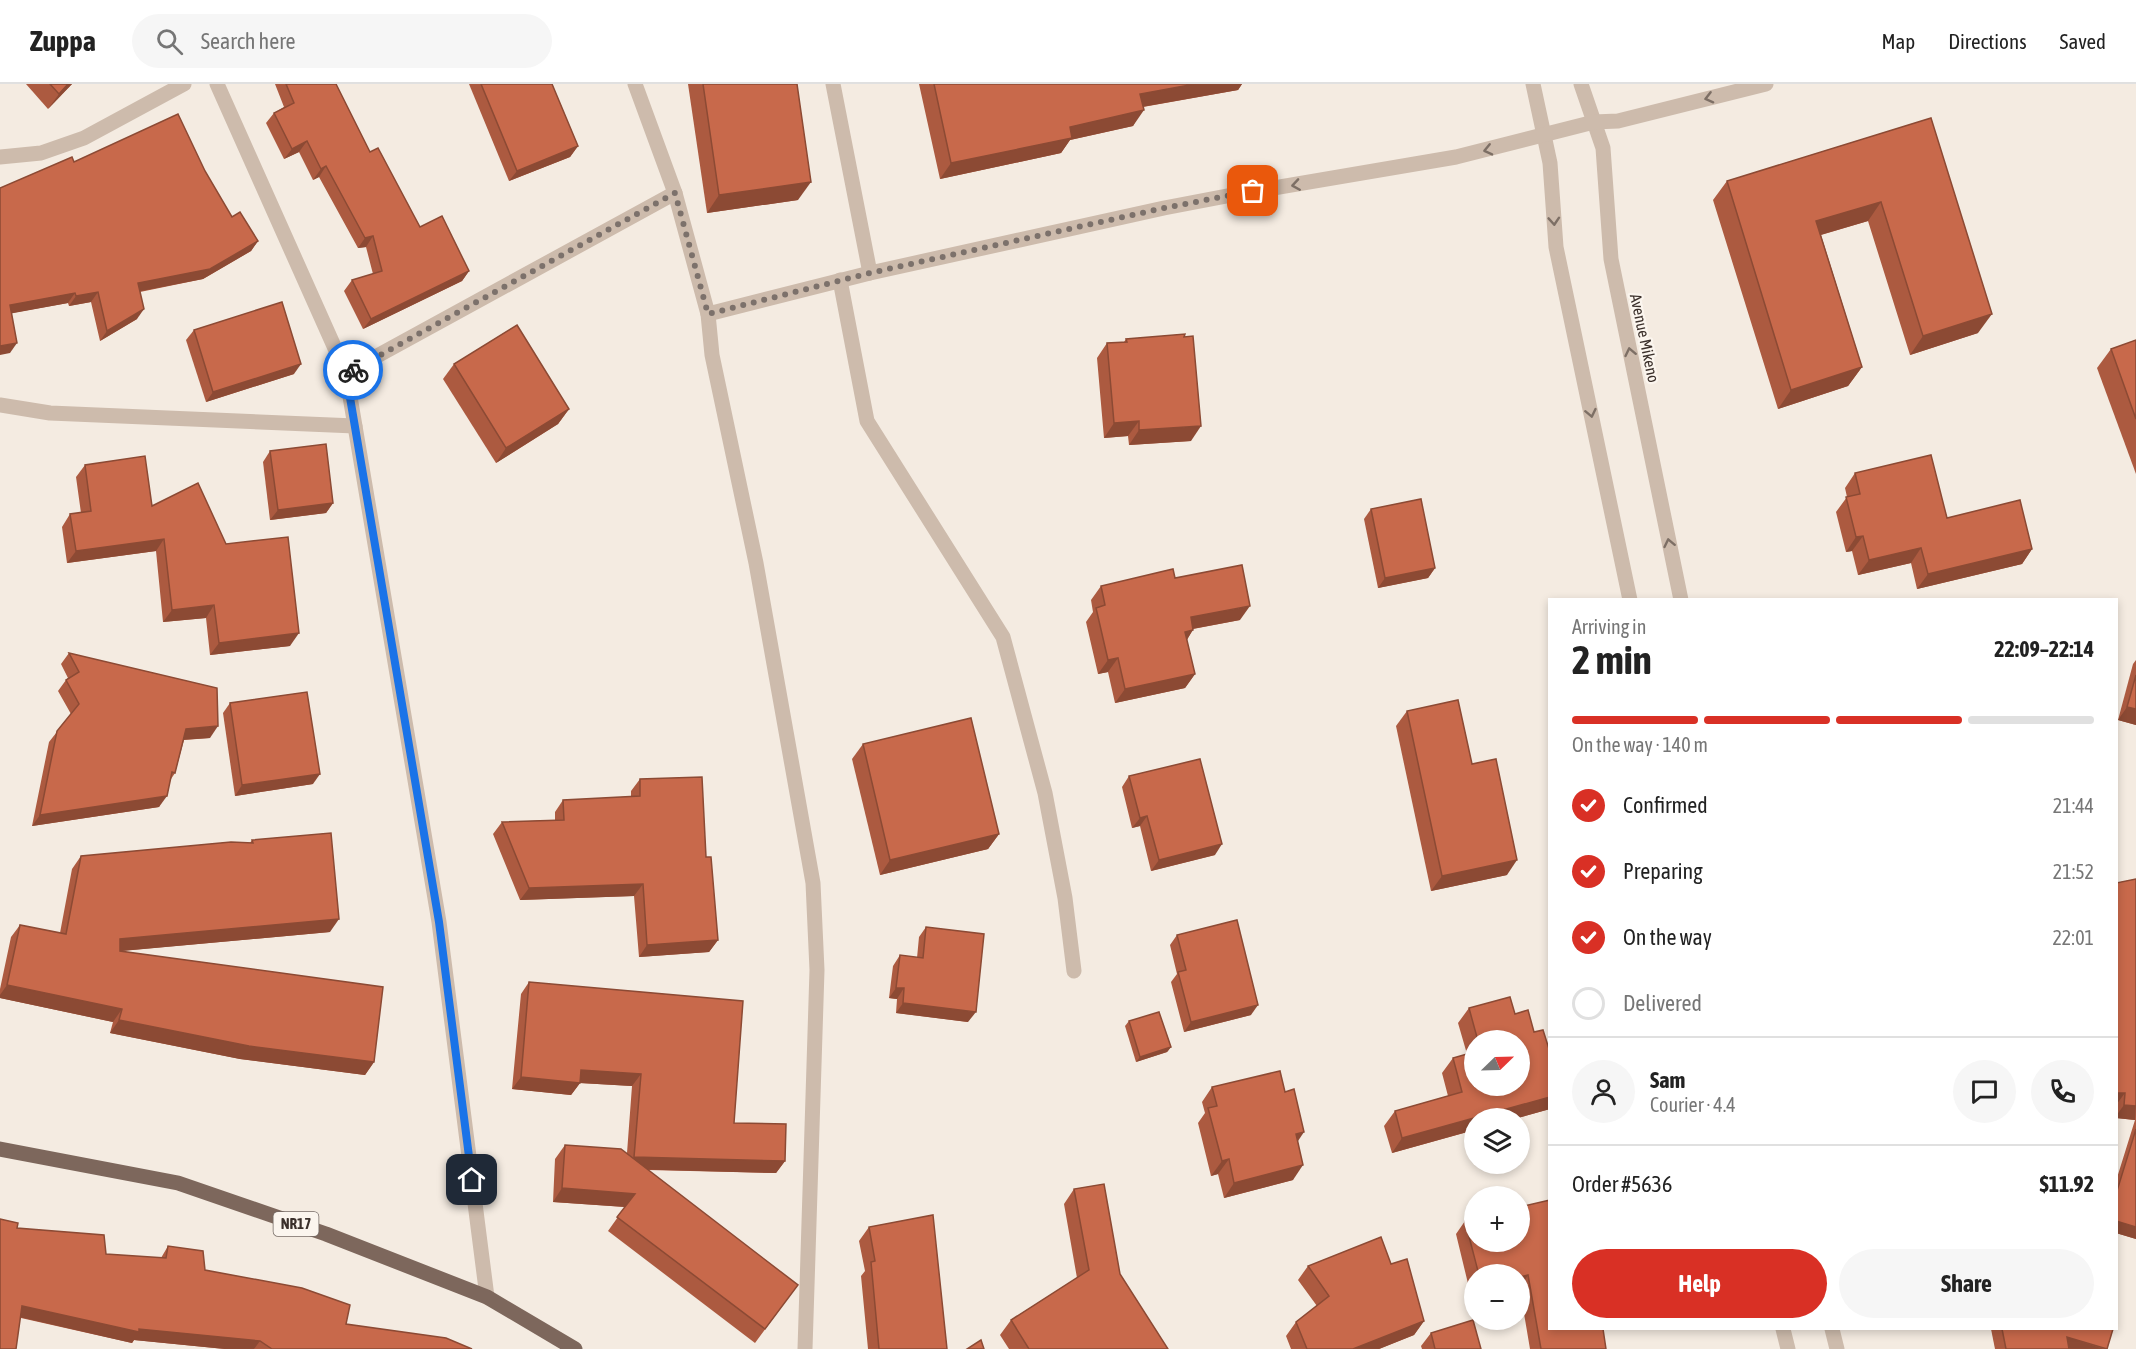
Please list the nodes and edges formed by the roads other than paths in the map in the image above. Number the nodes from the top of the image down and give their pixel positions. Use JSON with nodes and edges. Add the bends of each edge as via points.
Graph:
{"nodes":[{"id":1,"x":184,"y":84,"type":"edge"},
{"id":2,"x":217,"y":84,"type":"edge"},
{"id":3,"x":635,"y":84,"type":"edge"},
{"id":4,"x":833,"y":84,"type":"edge"},
{"id":5,"x":1533,"y":84,"type":"edge"},
{"id":6,"x":1581,"y":84,"type":"edge"},
{"id":7,"x":1766,"y":84,"type":"edge"},
{"id":8,"x":1594,"y":122,"type":"junction"},
{"id":9,"x":1545,"y":136,"type":"junction"},
{"id":10,"x":0,"y":157,"type":"edge"},
{"id":11,"x":675,"y":193,"type":"junction"},
{"id":12,"x":870,"y":273,"type":"junction"},
{"id":13,"x":840,"y":280,"type":"junction"},
{"id":14,"x":708,"y":314,"type":"junction"},
{"id":15,"x":346,"y":374,"type":"junction"},
{"id":16,"x":0,"y":405,"type":"edge"},
{"id":17,"x":355,"y":426,"type":"junction"},
{"id":18,"x":1630,"y":598,"type":"edge"},
{"id":19,"x":1681,"y":598,"type":"edge"},
{"id":20,"x":1074,"y":971,"type":"dead end"},
{"id":21,"x":0,"y":1149,"type":"edge"},
{"id":22,"x":487,"y":1297,"type":"junction"},
{"id":23,"x":1783,"y":1330,"type":"edge"},
{"id":24,"x":1832,"y":1330,"type":"edge"},
{"id":25,"x":575,"y":1349,"type":"edge"},
{"id":26,"x":805,"y":1349,"type":"edge"},
{"id":27,"x":1788,"y":1349,"type":"edge"},
{"id":28,"x":1837,"y":1349,"type":"edge"}],
"edges":[{"from":1,"to":10,"type":"street","via":[[84,138],[41,153]]},
{"from":2,"to":15,"type":"street"},
{"from":3,"to":11,"type":"street"},
{"from":4,"to":12,"type":"street"},
{"from":5,"to":9,"type":"street"},
{"from":6,"to":8,"type":"street","name":"Avenue Mikeno"},
{"from":7,"to":8,"type":"street","one_way":true,"via":[[1618,121]]},
{"from":8,"to":9,"type":"street"},
{"from":19,"to":8,"type":"street","name":"Avenue Mikeno","one_way":true,"via":[[1611,259],[1603,148]]},
{"from":9,"to":12,"type":"street","one_way":true,"via":[[1456,157],[1164,208]]},
{"from":9,"to":18,"type":"street","one_way":true,"via":[[1556,247]]},
{"from":11,"to":14,"type":"street"},
{"from":11,"to":15,"type":"street"},
{"from":12,"to":13,"type":"street"},
{"from":13,"to":14,"type":"street"},
{"from":13,"to":20,"type":"street","via":[[867,421],[1003,637],[1045,793]]},
{"from":14,"to":26,"type":"street","via":[[712,355],[756,563],[813,883],[817,970]]},
{"from":15,"to":17,"type":"street"},
{"from":16,"to":17,"type":"street","via":[[50,413]]},
{"from":17,"to":22,"type":"street","via":[[439,922]]},
{"from":21,"to":22,"type":"main road","number":"NR17","via":[[178,1183],[326,1234]]},
{"from":22,"to":25,"type":"main road","number":"NR17"},
{"from":23,"to":27,"type":"street"},
{"from":24,"to":28,"type":"street"}]}
